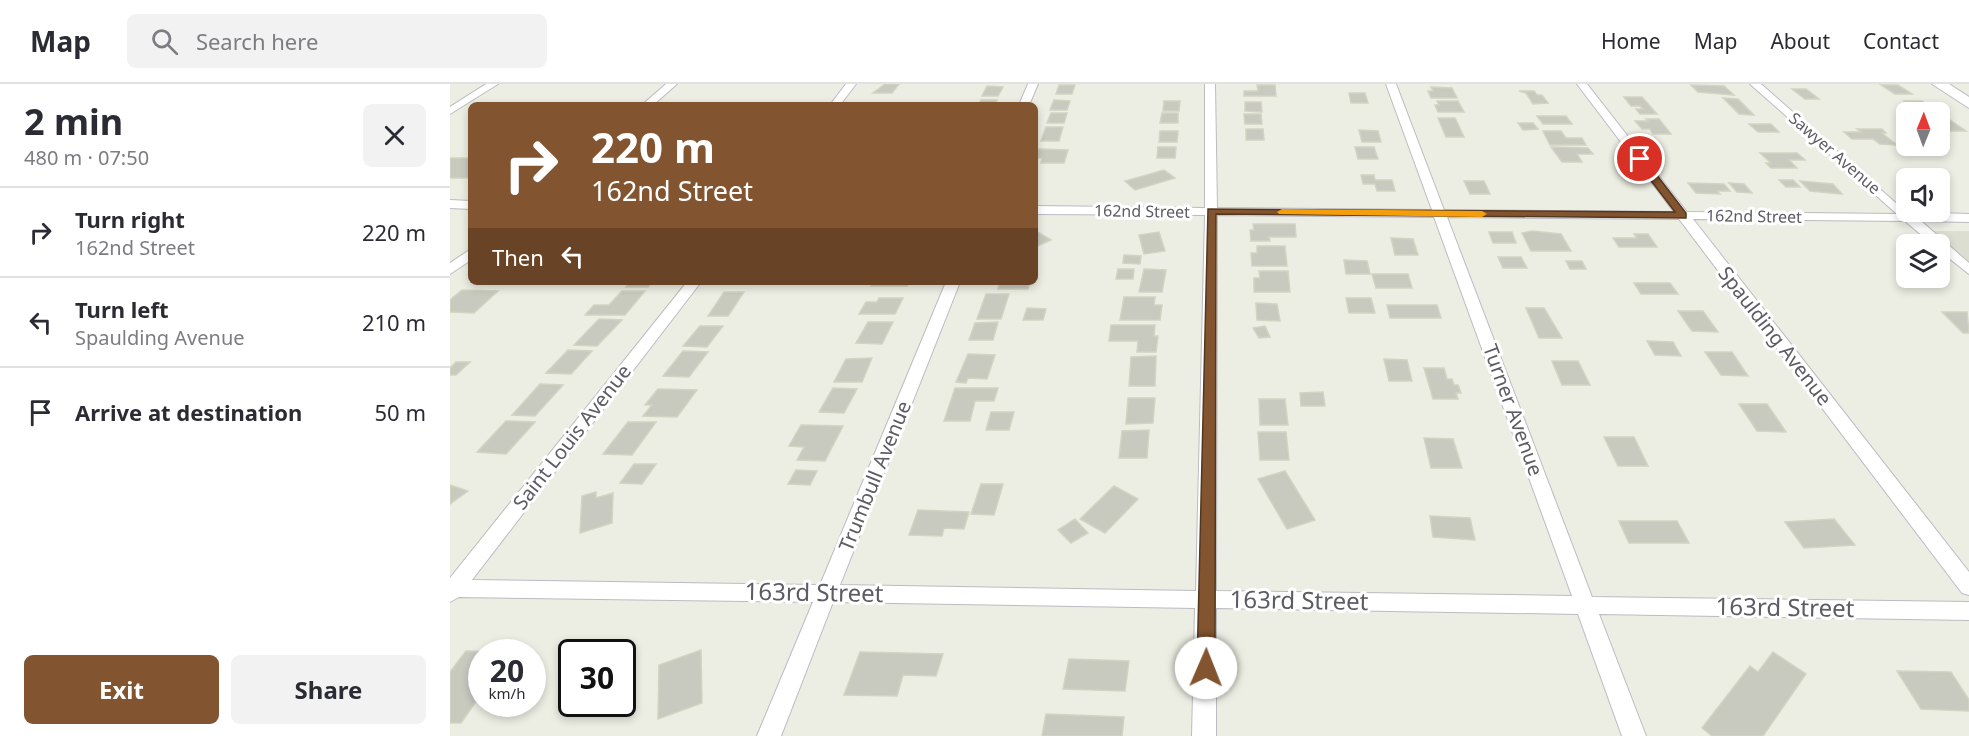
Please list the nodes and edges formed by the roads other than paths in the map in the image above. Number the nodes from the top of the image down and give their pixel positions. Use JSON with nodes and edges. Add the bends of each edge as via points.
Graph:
{"nodes":[{"id":1,"x":493,"y":84,"type":"edge"},
{"id":2,"x":672,"y":84,"type":"edge"},
{"id":3,"x":851,"y":84,"type":"edge"},
{"id":4,"x":1033,"y":84,"type":"edge"},
{"id":5,"x":1210,"y":84,"type":"edge"},
{"id":6,"x":1391,"y":84,"type":"edge"},
{"id":7,"x":1582,"y":84,"type":"edge"},
{"id":8,"x":1755,"y":84,"type":"edge"},
{"id":9,"x":1939,"y":84,"type":"edge"},
{"id":10,"x":651,"y":102,"type":"edge"},
{"id":11,"x":837,"y":102,"type":"edge"},
{"id":12,"x":1025,"y":102,"type":"edge"},
{"id":13,"x":1969,"y":104,"type":"edge"},
{"id":14,"x":450,"y":111,"type":"edge"},
{"id":15,"x":450,"y":204,"type":"edge"},
{"id":16,"x":468,"y":205,"type":"edge"},
{"id":17,"x":1896,"y":207,"type":"edge"},
{"id":18,"x":1038,"y":210,"type":"edge"},
{"id":19,"x":1211,"y":211,"type":"junction"},
{"id":20,"x":1439,"y":213,"type":"junction"},
{"id":21,"x":1683,"y":216,"type":"junction"},
{"id":22,"x":1896,"y":218,"type":"edge"},
{"id":23,"x":1950,"y":218,"type":"edge"},
{"id":24,"x":1969,"y":218,"type":"edge"},
{"id":25,"x":1914,"y":222,"type":"edge"},
{"id":26,"x":468,"y":255,"type":"edge"},
{"id":27,"x":450,"y":270,"type":"edge"},
{"id":28,"x":1969,"y":270,"type":"edge"},
{"id":29,"x":692,"y":285,"type":"edge"},
{"id":30,"x":952,"y":285,"type":"edge"},
{"id":31,"x":1969,"y":587,"type":"edge"},
{"id":32,"x":451,"y":590,"type":"edge"},
{"id":33,"x":827,"y":594,"type":"junction"},
{"id":34,"x":1207,"y":599,"type":"junction"},
{"id":35,"x":1586,"y":605,"type":"junction"},
{"id":36,"x":1969,"y":611,"type":"edge"},
{"id":37,"x":770,"y":736,"type":"edge"},
{"id":38,"x":1204,"y":736,"type":"edge"},
{"id":39,"x":1634,"y":736,"type":"edge"}],
"edges":[{"from":1,"to":14,"type":"street"},
{"from":2,"to":10,"type":"street"},
{"from":3,"to":11,"type":"street"},
{"from":4,"to":12,"type":"street"},
{"from":5,"to":19,"type":"street"},
{"from":6,"to":20,"type":"street","name":"Turner Avenue"},
{"from":7,"to":21,"type":"street","name":"Spaulding Avenue"},
{"from":8,"to":17,"type":"street","name":"Sawyer Avenue"},
{"from":9,"to":13,"type":"main road"},
{"from":15,"to":16,"type":"street"},
{"from":18,"to":19,"type":"street","name":"162nd Street"},
{"from":19,"to":20,"type":"street","name":"162nd Street"},
{"from":19,"to":34,"type":"street"},
{"from":20,"to":21,"type":"street","name":"162nd Street"},
{"from":20,"to":35,"type":"street","name":"Turner Avenue"},
{"from":21,"to":22,"type":"street","name":"162nd Street"},
{"from":21,"to":31,"type":"street","name":"Spaulding Avenue"},
{"from":23,"to":24,"type":"street","name":"162nd Street"},
{"from":25,"to":28,"type":"street","name":"Sawyer Avenue"},
{"from":26,"to":27,"type":"street"},
{"from":29,"to":32,"type":"street","name":"Saint Louis Avenue"},
{"from":30,"to":33,"type":"street","name":"Trumbull Avenue"},
{"from":32,"to":33,"type":"street","name":"163rd Street"},
{"from":33,"to":34,"type":"street","name":"163rd Street"},
{"from":33,"to":37,"type":"street","name":"Trumbull Avenue"},
{"from":34,"to":35,"type":"street","name":"163rd Street"},
{"from":34,"to":38,"type":"street"},
{"from":35,"to":36,"type":"street","name":"163rd Street"},
{"from":35,"to":39,"type":"street","name":"Turner Avenue"}]}
